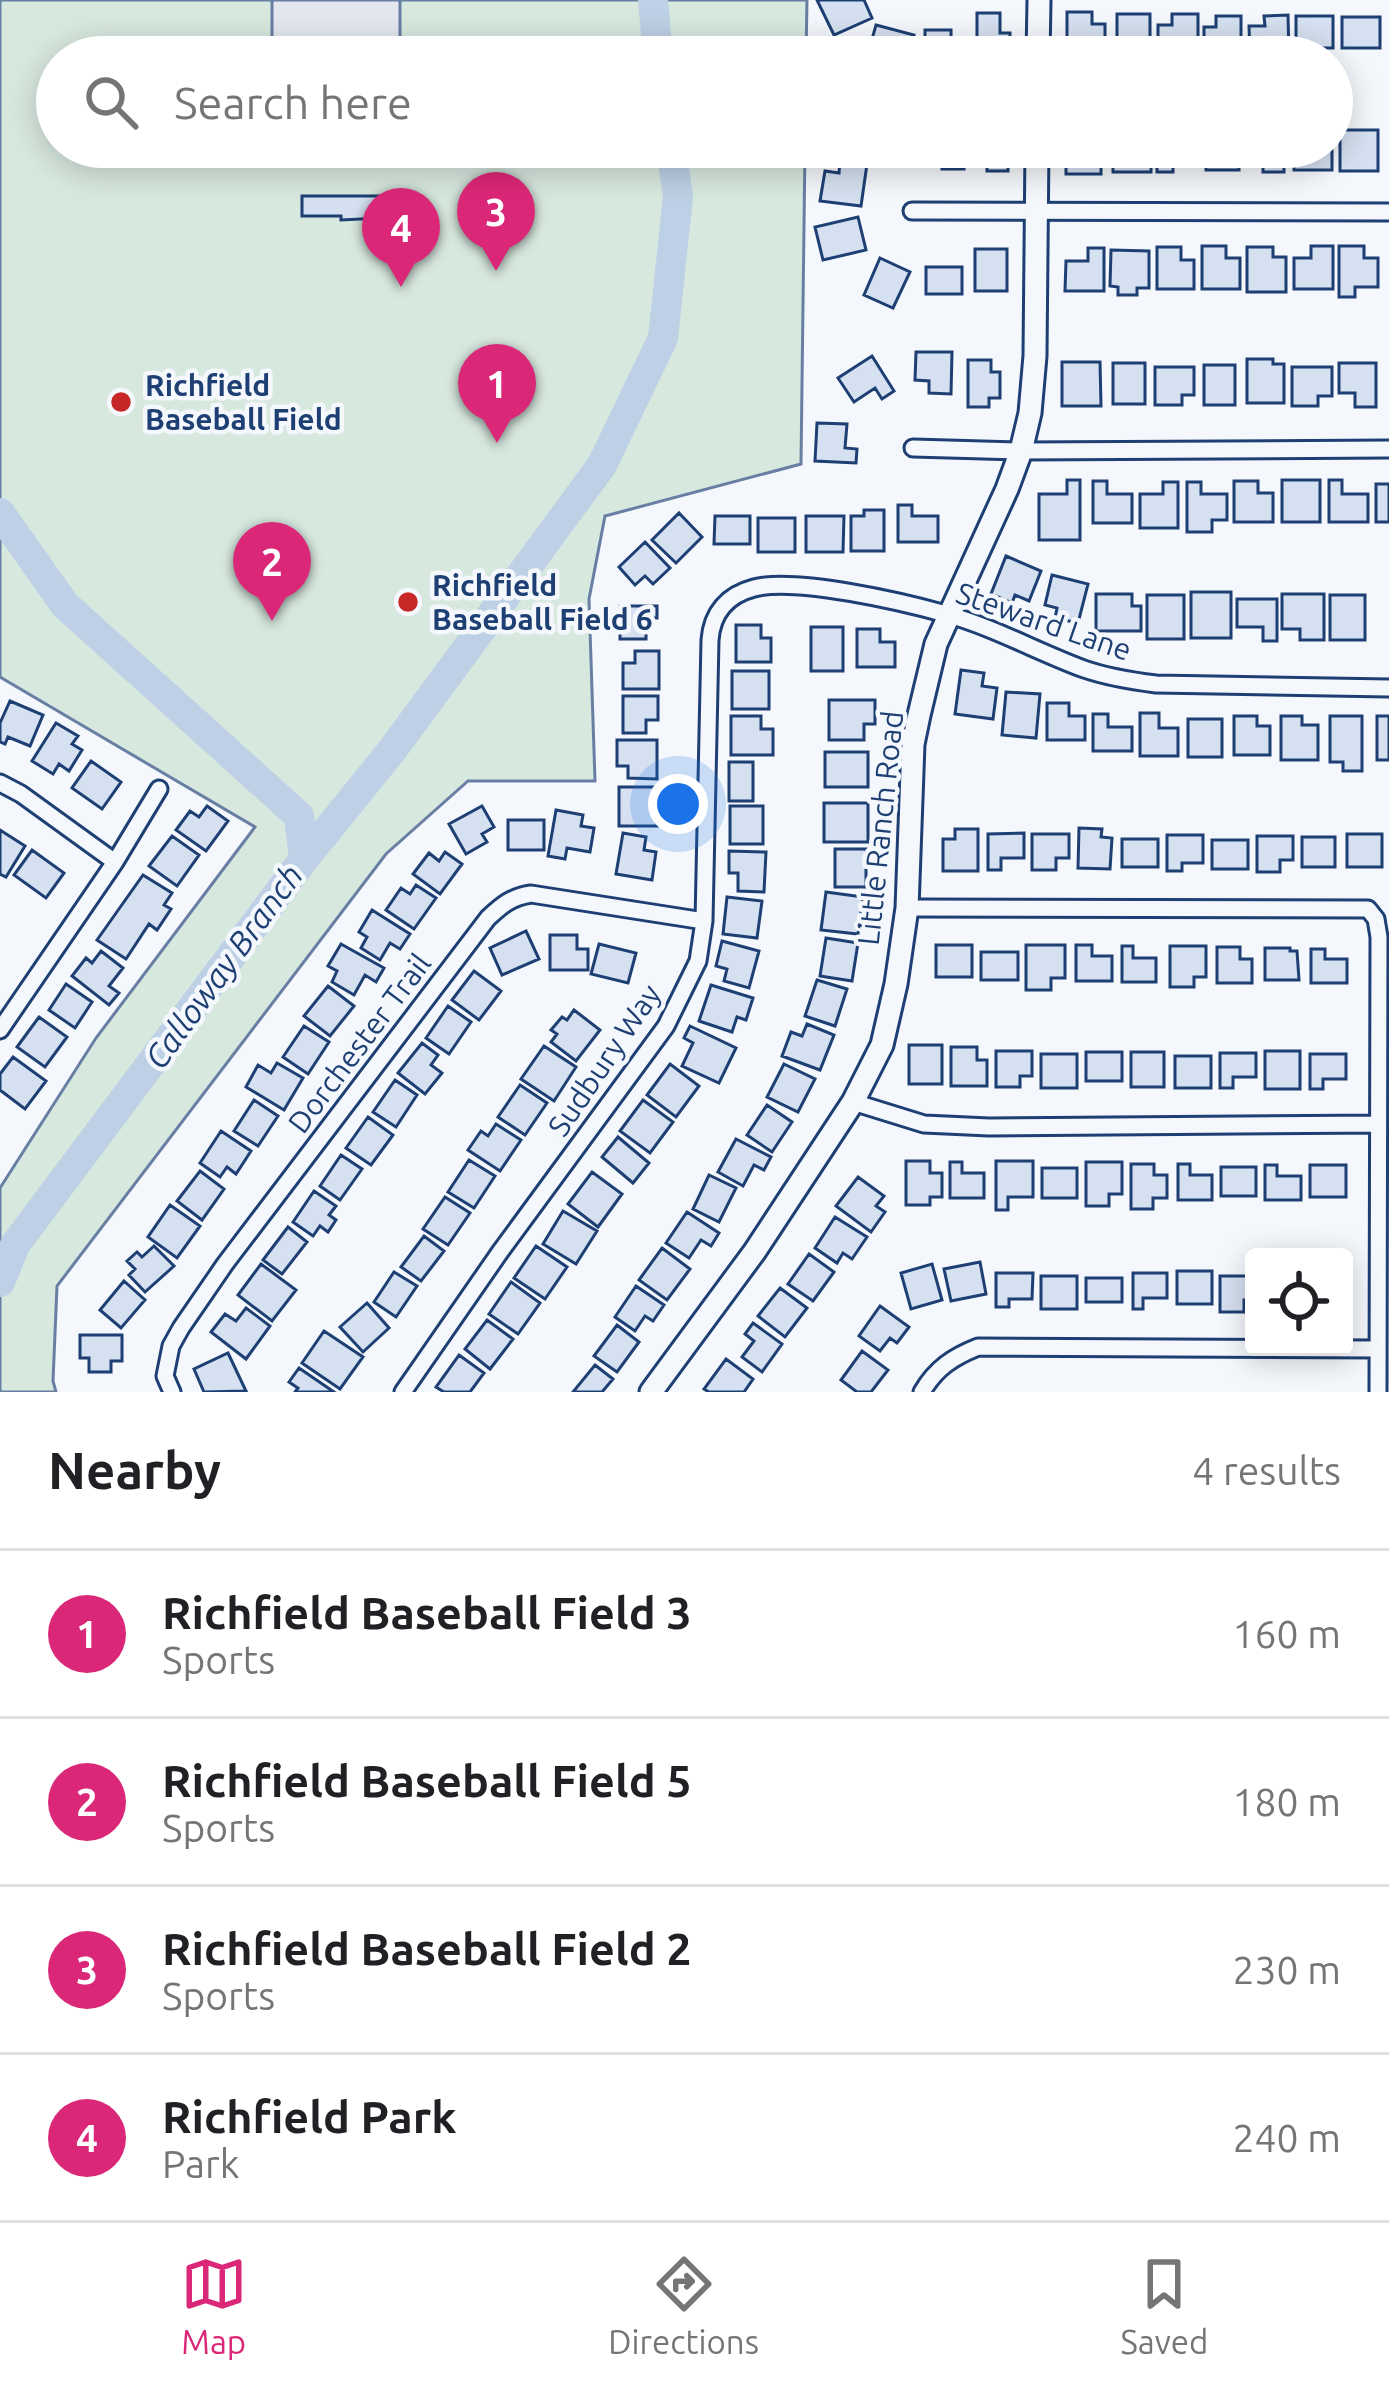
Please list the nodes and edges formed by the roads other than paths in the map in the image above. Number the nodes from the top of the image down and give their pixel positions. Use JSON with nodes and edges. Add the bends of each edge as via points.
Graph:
{"nodes":[{"id":1,"x":1039,"y":0,"type":"edge"},
{"id":2,"x":1038,"y":36,"type":"edge"},
{"id":3,"x":1037,"y":168,"type":"edge"},
{"id":4,"x":912,"y":211,"type":"dead end"},
{"id":5,"x":1036,"y":211,"type":"junction"},
{"id":6,"x":1389,"y":212,"type":"edge"},
{"id":7,"x":913,"y":448,"type":"dead end"},
{"id":8,"x":1389,"y":449,"type":"edge"},
{"id":9,"x":1022,"y":451,"type":"junction"},
{"id":10,"x":754,"y":588,"type":"joint"},
{"id":11,"x":949,"y":614,"type":"junction"},
{"id":12,"x":1389,"y":688,"type":"edge"},
{"id":13,"x":0,"y":783,"type":"edge"},
{"id":14,"x":159,"y":789,"type":"dead end"},
{"id":15,"x":115,"y":862,"type":"junction"},
{"id":16,"x":907,"y":908,"type":"junction"},
{"id":17,"x":704,"y":921,"type":"junction"},
{"id":18,"x":0,"y":1030,"type":"edge"},
{"id":19,"x":853,"y":1102,"type":"junction"},
{"id":20,"x":1378,"y":1124,"type":"junction"},
{"id":21,"x":1378,"y":1349,"type":"junction"},
{"id":22,"x":172,"y":1392,"type":"edge"},
{"id":23,"x":403,"y":1392,"type":"edge"},
{"id":24,"x":652,"y":1392,"type":"edge"},
{"id":25,"x":922,"y":1392,"type":"edge"},
{"id":26,"x":1378,"y":1392,"type":"edge"}],
"edges":[{"from":1,"to":2,"type":"street"},
{"from":3,"to":5,"type":"street","name":"Little Ranch Road"},
{"from":4,"to":5,"type":"street"},
{"from":5,"to":6,"type":"street"},
{"from":5,"to":9,"type":"street","name":"Little Ranch Road","via":[[1034,382]]},
{"from":7,"to":9,"type":"street"},
{"from":8,"to":9,"type":"street"},
{"from":9,"to":11,"type":"street","name":"Little Ranch Road"},
{"from":10,"to":11,"type":"street","name":"Steward Lane","via":[[824,588]]},
{"from":10,"to":17,"type":"street","name":"Sudbury Way","via":[[724,604],[711,623]]},
{"from":11,"to":12,"type":"street","name":"Steward Lane","via":[[1128,681]]},
{"from":11,"to":16,"type":"street","name":"Little Ranch Road","via":[[913,744]]},
{"from":13,"to":15,"type":"street"},
{"from":14,"to":15,"type":"street"},
{"from":15,"to":18,"type":"street"},
{"from":16,"to":19,"type":"street","name":"Little Ranch Road","via":[[882,1045]]},
{"from":16,"to":20,"type":"street","via":[[1368,909],[1379,937]]},
{"from":17,"to":22,"type":"street","name":"Dorchester Trail","via":[[531,894],[502,904],[181,1328],[165,1376]]},
{"from":17,"to":23,"type":"street","name":"Sudbury Way","via":[[698,961],[666,1025]]},
{"from":19,"to":20,"type":"street","via":[[925,1124],[989,1127]]},
{"from":19,"to":24,"type":"street","name":"Little Ranch Road"},
{"from":20,"to":21,"type":"street"},
{"from":21,"to":25,"type":"street","via":[[978,1347],[953,1357]]},
{"from":21,"to":26,"type":"street"}]}
